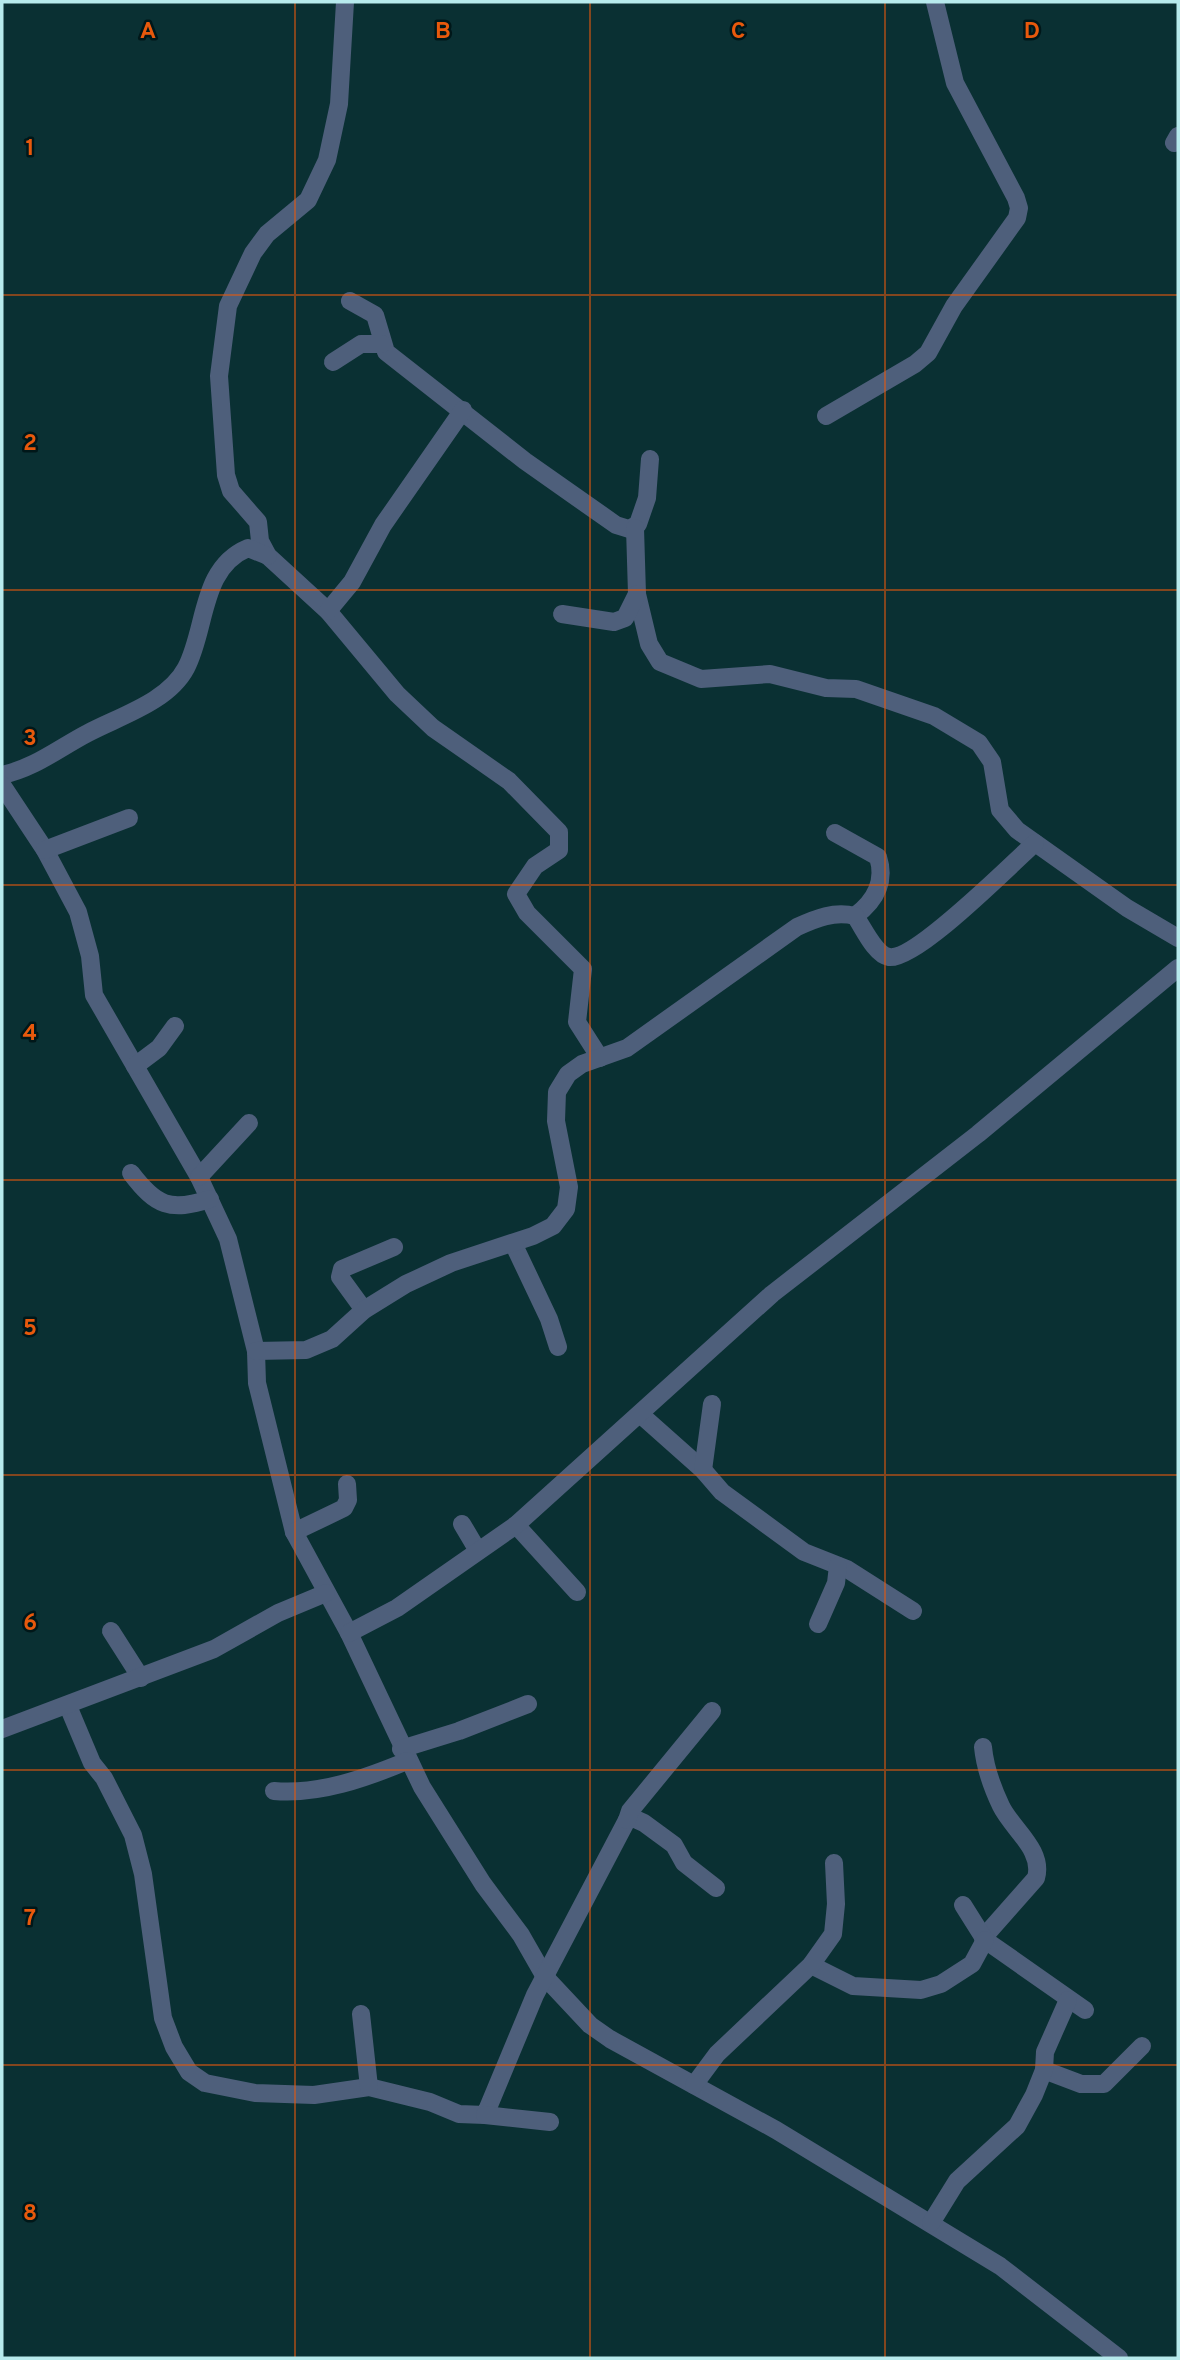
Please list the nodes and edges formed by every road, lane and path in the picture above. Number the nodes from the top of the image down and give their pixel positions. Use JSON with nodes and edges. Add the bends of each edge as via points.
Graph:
{"nodes":[{"id":1,"x":345,"y":2,"type":"edge"},
{"id":2,"x":935,"y":2,"type":"edge"},
{"id":3,"x":350,"y":302,"type":"dead end"},
{"id":4,"x":382,"y":344,"type":"junction"},
{"id":5,"x":334,"y":362,"type":"dead end"},
{"id":6,"x":463,"y":410,"type":"junction"},
{"id":7,"x":825,"y":416,"type":"dead end"},
{"id":8,"x":650,"y":459,"type":"dead end"},
{"id":9,"x":635,"y":528,"type":"junction"},
{"id":10,"x":268,"y":556,"type":"junction"},
{"id":11,"x":637,"y":594,"type":"junction"},
{"id":12,"x":328,"y":611,"type":"junction"},
{"id":13,"x":562,"y":614,"type":"dead end"},
{"id":14,"x":2,"y":775,"type":"edge"},
{"id":15,"x":2,"y":785,"type":"edge"},
{"id":16,"x":129,"y":818,"type":"dead end"},
{"id":17,"x":835,"y":833,"type":"dead end"},
{"id":18,"x":1035,"y":843,"type":"junction"},
{"id":19,"x":45,"y":850,"type":"junction"},
{"id":20,"x":855,"y":916,"type":"junction"},
{"id":21,"x":1178,"y":938,"type":"edge"},
{"id":22,"x":1178,"y":968,"type":"edge"},
{"id":23,"x":175,"y":1026,"type":"dead end"},
{"id":24,"x":600,"y":1058,"type":"junction"},
{"id":25,"x":135,"y":1066,"type":"junction"},
{"id":26,"x":249,"y":1124,"type":"dead end"},
{"id":27,"x":131,"y":1173,"type":"dead end"},
{"id":28,"x":199,"y":1177,"type":"junction"},
{"id":29,"x":210,"y":1199,"type":"junction"},
{"id":30,"x":513,"y":1242,"type":"junction"},
{"id":31,"x":394,"y":1247,"type":"dead end"},
{"id":32,"x":364,"y":1310,"type":"junction"},
{"id":33,"x":558,"y":1347,"type":"dead end"},
{"id":34,"x":256,"y":1351,"type":"junction"},
{"id":35,"x":712,"y":1404,"type":"dead end"},
{"id":36,"x":640,"y":1414,"type":"junction"},
{"id":37,"x":703,"y":1470,"type":"junction"},
{"id":38,"x":347,"y":1484,"type":"dead end"},
{"id":39,"x":462,"y":1524,"type":"dead end"},
{"id":40,"x":516,"y":1525,"type":"junction"},
{"id":41,"x":294,"y":1532,"type":"junction"},
{"id":42,"x":478,"y":1551,"type":"junction"},
{"id":43,"x":838,"y":1566,"type":"junction"},
{"id":44,"x":577,"y":1592,"type":"dead end"},
{"id":45,"x":326,"y":1593,"type":"junction"},
{"id":46,"x":913,"y":1611,"type":"dead end"},
{"id":47,"x":818,"y":1624,"type":"dead end"},
{"id":48,"x":111,"y":1631,"type":"dead end"},
{"id":49,"x":349,"y":1633,"type":"junction"},
{"id":50,"x":141,"y":1678,"type":"junction"},
{"id":51,"x":528,"y":1703,"type":"dead end"},
{"id":52,"x":68,"y":1706,"type":"junction"},
{"id":53,"x":712,"y":1710,"type":"dead end"},
{"id":54,"x":2,"y":1729,"type":"edge"},
{"id":55,"x":983,"y":1747,"type":"dead end"},
{"id":56,"x":404,"y":1755,"type":"junction"},
{"id":57,"x":274,"y":1791,"type":"dead end"},
{"id":58,"x":627,"y":1820,"type":"junction"},
{"id":59,"x":834,"y":1863,"type":"dead end"},
{"id":60,"x":716,"y":1888,"type":"dead end"},
{"id":61,"x":963,"y":1905,"type":"dead end"},
{"id":62,"x":984,"y":1939,"type":"junction"},
{"id":63,"x":811,"y":1965,"type":"junction"},
{"id":64,"x":545,"y":1977,"type":"junction"},
{"id":65,"x":1068,"y":2000,"type":"junction"},
{"id":66,"x":1085,"y":2010,"type":"dead end"},
{"id":67,"x":360,"y":2014,"type":"dead end"},
{"id":68,"x":1142,"y":2046,"type":"dead end"},
{"id":69,"x":1044,"y":2070,"type":"junction"},
{"id":70,"x":694,"y":2085,"type":"junction"},
{"id":71,"x":369,"y":2087,"type":"junction"},
{"id":72,"x":485,"y":2115,"type":"junction"},
{"id":73,"x":550,"y":2122,"type":"dead end"},
{"id":74,"x":931,"y":2223,"type":"junction"},
{"id":75,"x":1119,"y":2358,"type":"edge"}],
"edges":[{"from":1,"to":10,"type":"street","via":[[339,104],[327,160],[309,200],[267,234],[253,253],[228,306],[219,376],[226,475],[231,491],[258,522]]},
{"from":2,"to":7,"type":"street","via":[[955,83],[1016,198],[1017,218],[954,306],[928,353]]},
{"from":3,"to":4,"type":"street","via":[[375,315]]},
{"from":4,"to":5,"type":"street","via":[[361,344]]},
{"from":4,"to":6,"type":"street","via":[[386,352]]},
{"from":6,"to":9,"type":"street","via":[[525,461],[616,525]]},
{"from":6,"to":12,"type":"street","via":[[383,525],[352,582]]},
{"from":8,"to":9,"type":"street","via":[[647,498]]},
{"from":9,"to":11,"type":"street"},
{"from":10,"to":12,"type":"street"},
{"from":10,"to":14,"type":"street","via":[[248,548],[224,564],[205,604],[187,668],[172,686],[41,762]]},
{"from":11,"to":13,"type":"street","via":[[625,618],[614,622]]},
{"from":11,"to":18,"type":"street","via":[[649,644],[660,662],[680,671],[701,679],[770,674],[826,688],[856,689],[934,716],[979,743],[992,762],[1000,810]]},
{"from":12,"to":24,"type":"street","via":[[397,694],[433,727],[509,781],[559,832],[559,850],[535,866],[516,894],[527,913],[583,969],[577,1022]]},
{"from":15,"to":19,"type":"street"},
{"from":16,"to":19,"type":"street"},
{"from":17,"to":20,"type":"street","via":[[878,857],[881,867],[881,882],[871,905]]},
{"from":18,"to":20,"type":"street","via":[[950,921],[906,953],[890,958],[881,955]]},
{"from":18,"to":21,"type":"street"},
{"from":19,"to":25,"type":"street","via":[[78,912],[94,995]]},
{"from":20,"to":24,"type":"street","via":[[818,917],[797,927],[627,1048]]},
{"from":22,"to":36,"type":"street","via":[[978,1134],[772,1294]]},
{"from":23,"to":25,"type":"street","via":[[159,1048]]},
{"from":24,"to":30,"type":"street","via":[[568,1074],[557,1092],[556,1121],[569,1187],[565,1209],[553,1226]]},
{"from":25,"to":28,"type":"street"},
{"from":26,"to":28,"type":"street"},
{"from":27,"to":29,"type":"street","via":[[162,1204],[184,1208]]},
{"from":28,"to":29,"type":"street"},
{"from":29,"to":34,"type":"street","via":[[228,1239]]},
{"from":30,"to":32,"type":"street","via":[[451,1262]]},
{"from":30,"to":33,"type":"street","via":[[550,1319]]},
{"from":31,"to":32,"type":"street","via":[[342,1269],[340,1277]]},
{"from":32,"to":34,"type":"street","via":[[332,1339],[306,1350]]},
{"from":34,"to":41,"type":"street","via":[[257,1383]]},
{"from":35,"to":37,"type":"street"},
{"from":36,"to":37,"type":"street"},
{"from":36,"to":40,"type":"street"},
{"from":37,"to":43,"type":"street","via":[[722,1492],[804,1552]]},
{"from":38,"to":41,"type":"street","via":[[344,1508]]},
{"from":39,"to":42,"type":"street"},
{"from":40,"to":42,"type":"street"},
{"from":40,"to":44,"type":"street"},
{"from":41,"to":45,"type":"street"},
{"from":42,"to":49,"type":"street","via":[[397,1608]]},
{"from":43,"to":46,"type":"street"},
{"from":43,"to":47,"type":"street","via":[[836,1583]]},
{"from":45,"to":49,"type":"street"},
{"from":45,"to":50,"type":"street","via":[[278,1613],[214,1649]]},
{"from":48,"to":50,"type":"street"},
{"from":49,"to":56,"type":"street"},
{"from":50,"to":52,"type":"street"},
{"from":51,"to":56,"type":"street"},
{"from":52,"to":54,"type":"street"},
{"from":52,"to":71,"type":"street","via":[[92,1763],[133,1835],[143,1874],[163,2018],[189,2071],[205,2083],[289,2096]]},
{"from":53,"to":58,"type":"street"},
{"from":55,"to":62,"type":"street","via":[[1001,1806],[1035,1854],[1038,1872]]},
{"from":56,"to":57,"type":"street","via":[[376,1774],[310,1791]]},
{"from":56,"to":64,"type":"street"},
{"from":58,"to":60,"type":"street","via":[[644,1823],[674,1845],[684,1863]]},
{"from":58,"to":64,"type":"street"},
{"from":59,"to":63,"type":"street","via":[[836,1924]]},
{"from":61,"to":62,"type":"street"},
{"from":62,"to":63,"type":"street","via":[[972,1964],[941,1984],[921,1990],[853,1986]]},
{"from":62,"to":65,"type":"street"},
{"from":63,"to":70,"type":"street","via":[[717,2054]]},
{"from":64,"to":70,"type":"street","via":[[590,2025]]},
{"from":64,"to":72,"type":"street"},
{"from":65,"to":66,"type":"street"},
{"from":65,"to":69,"type":"street","via":[[1045,2052]]},
{"from":67,"to":71,"type":"street"},
{"from":68,"to":69,"type":"street","via":[[1104,2084],[1081,2084]]},
{"from":69,"to":74,"type":"street","via":[[1017,2126],[957,2181]]},
{"from":70,"to":74,"type":"street"},
{"from":71,"to":72,"type":"street","via":[[459,2114]]},
{"from":72,"to":73,"type":"street"},
{"from":74,"to":75,"type":"street","via":[[1000,2266]]}]}
